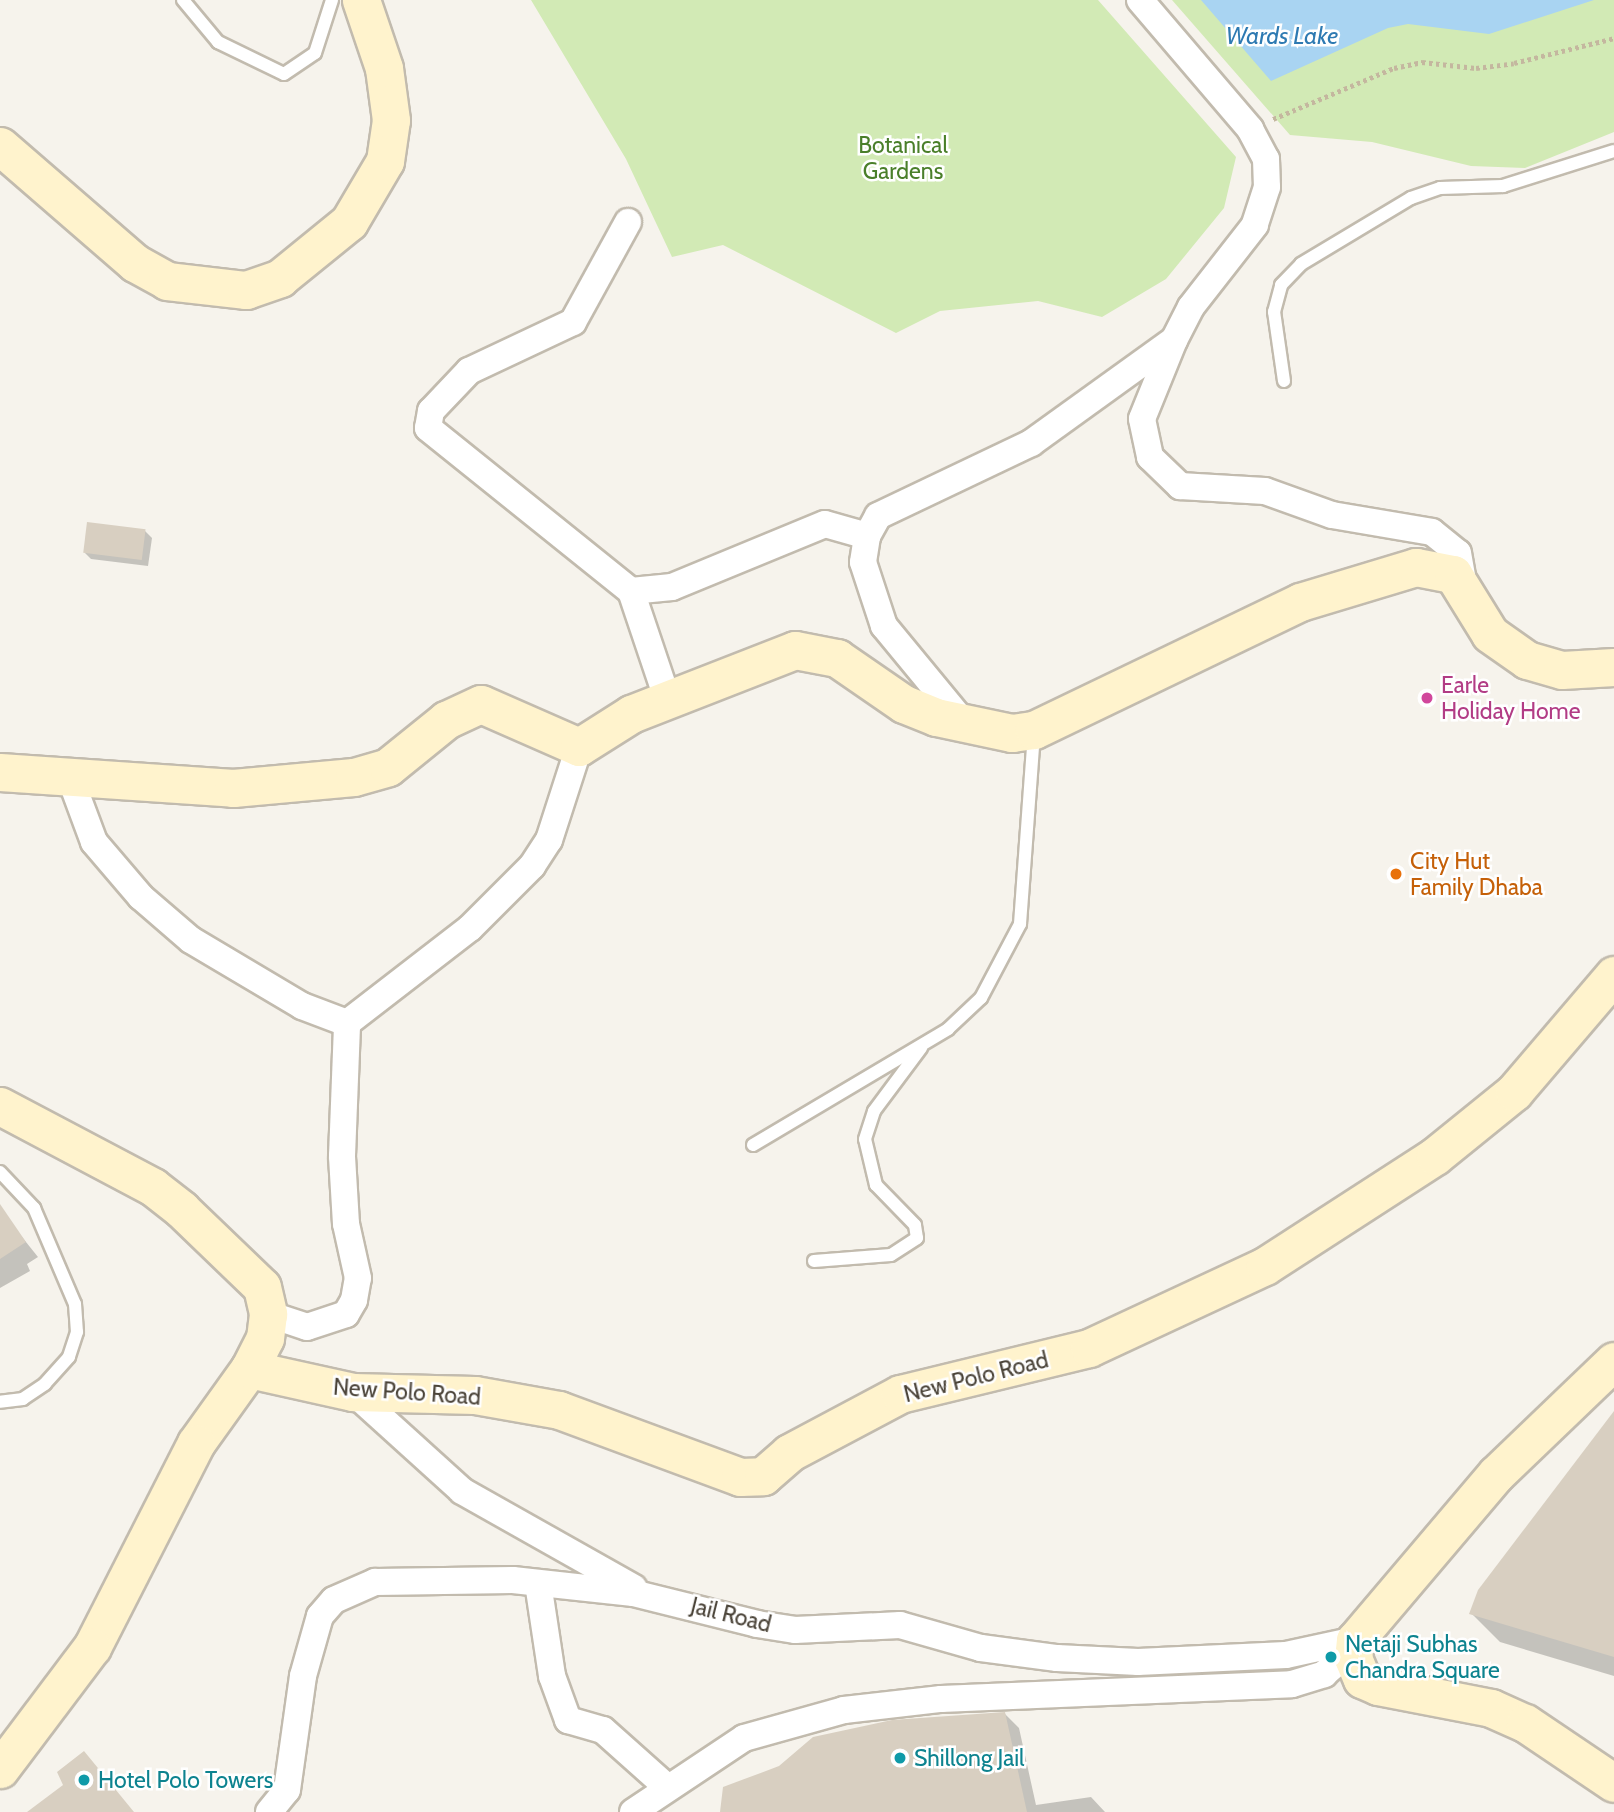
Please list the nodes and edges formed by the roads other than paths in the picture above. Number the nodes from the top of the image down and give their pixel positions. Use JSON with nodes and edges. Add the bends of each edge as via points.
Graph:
{"nodes":[{"id":1,"x":183,"y":0,"type":"edge"},
{"id":2,"x":332,"y":0,"type":"edge"},
{"id":3,"x":361,"y":0,"type":"edge"},
{"id":4,"x":1140,"y":0,"type":"edge"},
{"id":5,"x":0,"y":146,"type":"edge"},
{"id":6,"x":1614,"y":151,"type":"edge"},
{"id":7,"x":628,"y":222,"type":"dead end"},
{"id":8,"x":1174,"y":340,"type":"junction"},
{"id":9,"x":1284,"y":381,"type":"dead end"},
{"id":10,"x":867,"y":536,"type":"junction"},
{"id":11,"x":1464,"y":588,"type":"junction"},
{"id":12,"x":631,"y":591,"type":"junction"},
{"id":13,"x":1614,"y":667,"type":"edge"},
{"id":14,"x":667,"y":698,"type":"junction"},
{"id":15,"x":964,"y":723,"type":"junction"},
{"id":16,"x":1034,"y":730,"type":"junction"},
{"id":17,"x":579,"y":747,"type":"junction"},
{"id":18,"x":0,"y":772,"type":"edge"},
{"id":19,"x":71,"y":780,"type":"junction"},
{"id":20,"x":1614,"y":975,"type":"edge"},
{"id":21,"x":347,"y":1023,"type":"junction"},
{"id":22,"x":926,"y":1042,"type":"junction"},
{"id":23,"x":0,"y":1107,"type":"edge"},
{"id":24,"x":753,"y":1145,"type":"dead end"},
{"id":25,"x":0,"y":1172,"type":"edge"},
{"id":26,"x":814,"y":1261,"type":"dead end"},
{"id":27,"x":268,"y":1314,"type":"junction"},
{"id":28,"x":1614,"y":1361,"type":"edge"},
{"id":29,"x":249,"y":1369,"type":"junction"},
{"id":30,"x":353,"y":1392,"type":"junction"},
{"id":31,"x":0,"y":1402,"type":"edge"},
{"id":32,"x":538,"y":1583,"type":"junction"},
{"id":33,"x":652,"y":1597,"type":"junction"},
{"id":34,"x":1354,"y":1644,"type":"junction"},
{"id":35,"x":0,"y":1769,"type":"edge"},
{"id":36,"x":1614,"y":1783,"type":"edge"},
{"id":37,"x":667,"y":1787,"type":"junction"},
{"id":38,"x":269,"y":1812,"type":"edge"},
{"id":39,"x":633,"y":1812,"type":"edge"}],
"edges":[{"from":1,"to":2,"type":"lane","via":[[218,42],[284,74],[315,53]]},
{"from":3,"to":5,"type":"street","via":[[386,81],[391,120],[385,161],[349,222],[280,278],[246,290],[166,281],[135,263]]},
{"from":4,"to":8,"type":"street","via":[[1250,129],[1266,159],[1264,207]]},
{"from":6,"to":9,"type":"lane","via":[[1503,186],[1440,188],[1411,198],[1301,264],[1281,285],[1274,312]]},
{"from":7,"to":12,"type":"street","via":[[573,322],[469,371],[427,422]]},
{"from":8,"to":10,"type":"street","via":[[1031,443],[878,516]]},
{"from":8,"to":11,"type":"street","via":[[1142,419],[1142,439],[1163,475],[1180,486],[1265,491],[1332,515],[1432,532],[1458,553]]},
{"from":10,"to":12,"type":"street","via":[[825,524],[672,587]]},
{"from":10,"to":15,"type":"street","via":[[863,562],[884,626]]},
{"from":11,"to":13,"type":"street","via":[[1490,634],[1527,660],[1562,670]]},
{"from":11,"to":16,"type":"street","via":[[1439,567],[1393,570],[1347,584],[1245,624]]},
{"from":12,"to":14,"type":"street"},
{"from":14,"to":15,"type":"street","via":[[772,657],[818,650],[904,704]]},
{"from":14,"to":17,"type":"street"},
{"from":15,"to":16,"type":"street","via":[[994,733]]},
{"from":16,"to":22,"type":"lane","via":[[1020,924],[981,998]]},
{"from":17,"to":19,"type":"street","via":[[481,704],[446,720],[388,767],[354,777],[233,788]]},
{"from":17,"to":21,"type":"street","via":[[549,840],[532,866],[470,928]]},
{"from":18,"to":19,"type":"street"},
{"from":19,"to":21,"type":"street","via":[[94,842],[141,897],[191,940],[302,1006]]},
{"from":20,"to":30,"type":"street","name":"New Polo Road","via":[[1514,1092],[1435,1156],[1265,1266],[1089,1348],[900,1394],[789,1453],[763,1476],[740,1476],[559,1410],[475,1395]]},
{"from":21,"to":27,"type":"street","via":[[342,1156],[346,1224],[358,1278],[354,1300],[339,1318],[307,1327]]},
{"from":22,"to":24,"type":"lane"},
{"from":22,"to":26,"type":"lane","via":[[874,1111],[865,1139],[876,1185],[915,1225],[918,1238],[891,1255]]},
{"from":23,"to":27,"type":"street","via":[[153,1187],[262,1287]]},
{"from":25,"to":31,"type":"lane","via":[[34,1208],[75,1304],[77,1332],[69,1357],[45,1384],[23,1399]]},
{"from":27,"to":29,"type":"street","via":[[265,1338]]},
{"from":28,"to":34,"type":"street","via":[[1496,1474]]},
{"from":29,"to":30,"type":"street","name":"New Polo Road"},
{"from":29,"to":35,"type":"street","via":[[196,1443],[92,1647]]},
{"from":30,"to":33,"type":"street","via":[[462,1491]]},
{"from":32,"to":33,"type":"street","name":"Jail Road"},
{"from":32,"to":37,"type":"street","via":[[552,1676],[568,1720],[603,1730]]},
{"from":32,"to":38,"type":"street","name":"Jail Road","via":[[397,1579],[334,1600],[320,1616],[303,1676],[287,1790]]},
{"from":33,"to":34,"type":"street","name":"Jail Road","via":[[795,1630],[900,1625],[981,1648],[1057,1658],[1138,1662],[1286,1655]]},
{"from":34,"to":36,"type":"street","via":[[1354,1667],[1367,1682],[1491,1708],[1587,1759]]},
{"from":34,"to":37,"type":"street","via":[[1324,1674],[1292,1684],[941,1699],[845,1710],[744,1738]]},
{"from":37,"to":39,"type":"street"}]}
